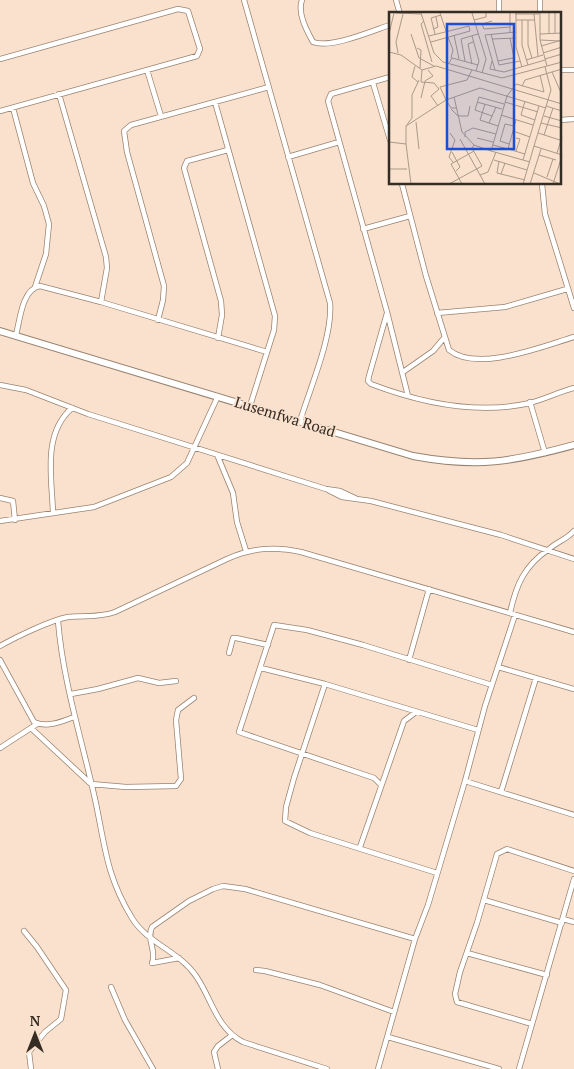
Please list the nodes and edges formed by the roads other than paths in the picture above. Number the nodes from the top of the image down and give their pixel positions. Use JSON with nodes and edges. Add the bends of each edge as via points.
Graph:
{"nodes":[{"id":1,"x":244,"y":0,"type":"edge"},
{"id":2,"x":302,"y":0,"type":"edge"},
{"id":3,"x":389,"y":25,"type":"edge"},
{"id":4,"x":0,"y":59,"type":"edge"},
{"id":5,"x":147,"y":70,"type":"junction"},
{"id":6,"x":389,"y":77,"type":"edge"},
{"id":7,"x":373,"y":83,"type":"junction"},
{"id":8,"x":269,"y":87,"type":"junction"},
{"id":9,"x":59,"y":94,"type":"junction"},
{"id":10,"x":215,"y":102,"type":"junction"},
{"id":11,"x":12,"y":108,"type":"junction"},
{"id":12,"x":0,"y":111,"type":"edge"},
{"id":13,"x":161,"y":116,"type":"junction"},
{"id":14,"x":388,"y":128,"type":"edge"},
{"id":15,"x":339,"y":142,"type":"junction"},
{"id":16,"x":228,"y":150,"type":"junction"},
{"id":17,"x":288,"y":157,"type":"junction"},
{"id":18,"x":402,"y":185,"type":"edge"},
{"id":19,"x":542,"y":185,"type":"edge"},
{"id":20,"x":410,"y":216,"type":"junction"},
{"id":21,"x":363,"y":229,"type":"junction"},
{"id":22,"x":35,"y":287,"type":"junction"},
{"id":23,"x":567,"y":289,"type":"junction"},
{"id":24,"x":100,"y":302,"type":"junction"},
{"id":25,"x":574,"y":308,"type":"edge"},
{"id":26,"x":387,"y":312,"type":"junction"},
{"id":27,"x":437,"y":313,"type":"junction"},
{"id":28,"x":158,"y":320,"type":"junction"},
{"id":29,"x":0,"y":331,"type":"edge"},
{"id":30,"x":16,"y":335,"type":"junction"},
{"id":31,"x":574,"y":337,"type":"edge"},
{"id":32,"x":218,"y":338,"type":"junction"},
{"id":33,"x":444,"y":338,"type":"junction"},
{"id":34,"x":267,"y":352,"type":"junction"},
{"id":35,"x":403,"y":372,"type":"junction"},
{"id":36,"x":0,"y":385,"type":"edge"},
{"id":37,"x":574,"y":388,"type":"edge"},
{"id":38,"x":218,"y":396,"type":"junction"},
{"id":39,"x":408,"y":396,"type":"junction"},
{"id":40,"x":530,"y":402,"type":"junction"},
{"id":41,"x":250,"y":406,"type":"junction"},
{"id":42,"x":72,"y":408,"type":"junction"},
{"id":43,"x":300,"y":421,"type":"junction"},
{"id":44,"x":574,"y":445,"type":"edge"},
{"id":45,"x":194,"y":447,"type":"junction"},
{"id":46,"x":545,"y":453,"type":"junction"},
{"id":47,"x":218,"y":457,"type":"junction"},
{"id":48,"x":0,"y":498,"type":"edge"},
{"id":49,"x":53,"y":513,"type":"junction"},
{"id":50,"x":15,"y":520,"type":"junction"},
{"id":51,"x":0,"y":522,"type":"edge"},
{"id":52,"x":574,"y":531,"type":"edge"},
{"id":53,"x":246,"y":551,"type":"junction"},
{"id":54,"x":546,"y":551,"type":"junction"},
{"id":55,"x":574,"y":559,"type":"edge"},
{"id":56,"x":429,"y":589,"type":"junction"},
{"id":57,"x":512,"y":614,"type":"junction"},
{"id":58,"x":58,"y":621,"type":"junction"},
{"id":59,"x":574,"y":632,"type":"edge"},
{"id":60,"x":268,"y":645,"type":"junction"},
{"id":61,"x":0,"y":646,"type":"edge"},
{"id":62,"x":229,"y":653,"type":"dead end"},
{"id":63,"x":0,"y":660,"type":"edge"},
{"id":64,"x":409,"y":660,"type":"junction"},
{"id":65,"x":498,"y":667,"type":"junction"},
{"id":66,"x":261,"y":668,"type":"junction"},
{"id":67,"x":536,"y":678,"type":"junction"},
{"id":68,"x":176,"y":681,"type":"dead end"},
{"id":69,"x":326,"y":684,"type":"junction"},
{"id":70,"x":492,"y":685,"type":"junction"},
{"id":71,"x":574,"y":689,"type":"edge"},
{"id":72,"x":71,"y":694,"type":"junction"},
{"id":73,"x":194,"y":698,"type":"dead end"},
{"id":74,"x":416,"y":712,"type":"junction"},
{"id":75,"x":74,"y":717,"type":"junction"},
{"id":76,"x":37,"y":724,"type":"junction"},
{"id":77,"x":31,"y":728,"type":"junction"},
{"id":78,"x":478,"y":730,"type":"junction"},
{"id":79,"x":0,"y":748,"type":"edge"},
{"id":80,"x":303,"y":754,"type":"junction"},
{"id":81,"x":386,"y":774,"type":"junction"},
{"id":82,"x":374,"y":778,"type":"junction"},
{"id":83,"x":465,"y":781,"type":"junction"},
{"id":84,"x":91,"y":784,"type":"junction"},
{"id":85,"x":381,"y":786,"type":"junction"},
{"id":86,"x":501,"y":792,"type":"junction"},
{"id":87,"x":574,"y":815,"type":"edge"},
{"id":88,"x":360,"y":847,"type":"junction"},
{"id":89,"x":574,"y":871,"type":"edge"},
{"id":90,"x":437,"y":873,"type":"junction"},
{"id":91,"x":574,"y":879,"type":"edge"},
{"id":92,"x":484,"y":900,"type":"junction"},
{"id":93,"x":563,"y":921,"type":"junction"},
{"id":94,"x":574,"y":922,"type":"edge"},
{"id":95,"x":24,"y":931,"type":"dead end"},
{"id":96,"x":150,"y":938,"type":"junction"},
{"id":97,"x":415,"y":939,"type":"junction"},
{"id":98,"x":467,"y":953,"type":"junction"},
{"id":99,"x":179,"y":958,"type":"junction"},
{"id":100,"x":256,"y":970,"type":"dead end"},
{"id":101,"x":547,"y":975,"type":"junction"},
{"id":102,"x":111,"y":987,"type":"dead end"},
{"id":103,"x":394,"y":1012,"type":"junction"},
{"id":104,"x":532,"y":1024,"type":"junction"},
{"id":105,"x":232,"y":1036,"type":"junction"},
{"id":106,"x":388,"y":1037,"type":"junction"},
{"id":107,"x":31,"y":1069,"type":"edge"},
{"id":108,"x":153,"y":1069,"type":"edge"},
{"id":109,"x":218,"y":1069,"type":"edge"},
{"id":110,"x":328,"y":1069,"type":"edge"},
{"id":111,"x":378,"y":1069,"type":"edge"},
{"id":112,"x":499,"y":1069,"type":"edge"},
{"id":113,"x":519,"y":1069,"type":"edge"}],
"edges":[{"from":1,"to":8,"type":"street"},
{"from":2,"to":3,"type":"street","via":[[304,24],[313,42],[318,44],[332,43]]},
{"from":4,"to":5,"type":"street","via":[[178,9],[188,11],[200,52],[197,56]]},
{"from":5,"to":9,"type":"street"},
{"from":5,"to":13,"type":"street"},
{"from":6,"to":7,"type":"street"},
{"from":7,"to":14,"type":"street"},
{"from":7,"to":15,"type":"street","via":[[328,96]]},
{"from":8,"to":10,"type":"street"},
{"from":8,"to":17,"type":"street"},
{"from":9,"to":11,"type":"street"},
{"from":9,"to":24,"type":"street","via":[[106,257]]},
{"from":10,"to":13,"type":"street"},
{"from":10,"to":16,"type":"street"},
{"from":11,"to":12,"type":"street"},
{"from":11,"to":22,"type":"street","via":[[33,183],[49,224],[46,254]]},
{"from":13,"to":28,"type":"street","via":[[132,125],[124,133],[164,286]]},
{"from":15,"to":17,"type":"street"},
{"from":15,"to":21,"type":"street"},
{"from":16,"to":32,"type":"street","via":[[187,161],[184,168],[221,301]]},
{"from":16,"to":34,"type":"street","via":[[274,307],[276,323]]},
{"from":17,"to":43,"type":"street","via":[[326,288],[331,317]]},
{"from":18,"to":20,"type":"street"},
{"from":19,"to":23,"type":"street","via":[[545,214]]},
{"from":20,"to":21,"type":"street"},
{"from":20,"to":27,"type":"street"},
{"from":21,"to":26,"type":"street"},
{"from":22,"to":24,"type":"street","via":[[49,287]]},
{"from":22,"to":30,"type":"street","via":[[28,293]]},
{"from":23,"to":25,"type":"street"},
{"from":23,"to":27,"type":"street","via":[[505,307]]},
{"from":24,"to":28,"type":"street"},
{"from":26,"to":35,"type":"street"},
{"from":26,"to":39,"type":"street","via":[[368,381]]},
{"from":27,"to":33,"type":"street"},
{"from":28,"to":32,"type":"street"},
{"from":29,"to":30,"type":"street","name":"Lusemfwa Road"},
{"from":30,"to":38,"type":"street","name":"Lusemfwa Road"},
{"from":31,"to":33,"type":"street","via":[[499,358],[464,358],[449,350]]},
{"from":32,"to":34,"type":"street"},
{"from":33,"to":35,"type":"street","via":[[433,351]]},
{"from":34,"to":41,"type":"street"},
{"from":35,"to":39,"type":"street"},
{"from":36,"to":42,"type":"street","via":[[26,390]]},
{"from":37,"to":40,"type":"street"},
{"from":38,"to":41,"type":"street","name":"Lusemfwa Road"},
{"from":38,"to":45,"type":"street"},
{"from":39,"to":40,"type":"street","via":[[467,408]]},
{"from":40,"to":46,"type":"street"},
{"from":41,"to":43,"type":"street","name":"Lusemfwa Road"},
{"from":42,"to":45,"type":"street"},
{"from":42,"to":49,"type":"street","via":[[58,421],[54,435],[51,471]]},
{"from":43,"to":46,"type":"street","name":"Lusemfwa Road","via":[[413,456],[443,462],[504,462]]},
{"from":44,"to":46,"type":"street","name":"Lusemfwa Road"},
{"from":45,"to":47,"type":"street"},
{"from":45,"to":49,"type":"street","via":[[187,463],[171,477],[94,507]]},
{"from":47,"to":53,"type":"street","via":[[233,493]]},
{"from":47,"to":54,"type":"street","via":[[326,489],[342,497],[357,498],[501,536]]},
{"from":48,"to":50,"type":"street","via":[[13,501]]},
{"from":49,"to":50,"type":"street"},
{"from":50,"to":51,"type":"street"},
{"from":52,"to":54,"type":"street"},
{"from":53,"to":56,"type":"street","via":[[286,548]]},
{"from":53,"to":58,"type":"street","via":[[115,612],[98,617],[66,617]]},
{"from":54,"to":55,"type":"street"},
{"from":54,"to":57,"type":"street","via":[[517,584]]},
{"from":56,"to":57,"type":"street"},
{"from":56,"to":64,"type":"street"},
{"from":57,"to":59,"type":"street"},
{"from":57,"to":65,"type":"street"},
{"from":58,"to":61,"type":"street"},
{"from":58,"to":72,"type":"street"},
{"from":60,"to":62,"type":"street","via":[[233,638]]},
{"from":60,"to":64,"type":"street","via":[[276,624],[308,630]]},
{"from":60,"to":66,"type":"street"},
{"from":63,"to":76,"type":"street","via":[[29,717]]},
{"from":64,"to":70,"type":"street"},
{"from":65,"to":67,"type":"street"},
{"from":65,"to":70,"type":"street"},
{"from":66,"to":69,"type":"street"},
{"from":66,"to":80,"type":"street","via":[[239,732]]},
{"from":67,"to":71,"type":"street"},
{"from":67,"to":86,"type":"street"},
{"from":68,"to":72,"type":"street","via":[[159,683],[138,678]]},
{"from":69,"to":74,"type":"street"},
{"from":69,"to":80,"type":"street"},
{"from":70,"to":78,"type":"street"},
{"from":72,"to":75,"type":"street"},
{"from":73,"to":84,"type":"street","via":[[178,710],[176,720],[182,779],[176,786]]},
{"from":74,"to":78,"type":"street"},
{"from":74,"to":81,"type":"street","via":[[404,721]]},
{"from":75,"to":76,"type":"street","via":[[51,724]]},
{"from":75,"to":84,"type":"street"},
{"from":76,"to":77,"type":"street"},
{"from":77,"to":79,"type":"street"},
{"from":77,"to":84,"type":"street"},
{"from":78,"to":83,"type":"street"},
{"from":80,"to":82,"type":"street"},
{"from":80,"to":88,"type":"street","via":[[285,822]]},
{"from":81,"to":82,"type":"street"},
{"from":81,"to":85,"type":"street"},
{"from":82,"to":85,"type":"street"},
{"from":83,"to":86,"type":"street"},
{"from":83,"to":90,"type":"street"},
{"from":84,"to":96,"type":"street","via":[[104,854],[114,882],[133,920]]},
{"from":85,"to":88,"type":"street"},
{"from":86,"to":87,"type":"street"},
{"from":88,"to":90,"type":"street"},
{"from":89,"to":92,"type":"street","via":[[507,849],[501,851],[494,861]]},
{"from":90,"to":97,"type":"street"},
{"from":91,"to":93,"type":"street"},
{"from":92,"to":93,"type":"street"},
{"from":92,"to":98,"type":"street"},
{"from":93,"to":94,"type":"street"},
{"from":93,"to":101,"type":"street"},
{"from":95,"to":107,"type":"street","via":[[66,990],[61,1019],[29,1052]]},
{"from":96,"to":97,"type":"street","via":[[152,928],[160,920],[189,901],[223,886],[245,889]]},
{"from":96,"to":99,"type":"street"},
{"from":96,"to":99,"type":"street","via":[[154,953],[152,963]]},
{"from":97,"to":103,"type":"street"},
{"from":98,"to":101,"type":"street"},
{"from":98,"to":104,"type":"street","via":[[455,994],[457,1002]]},
{"from":99,"to":105,"type":"street","via":[[196,976],[212,1009]]},
{"from":100,"to":103,"type":"street","via":[[320,985]]},
{"from":101,"to":104,"type":"street"},
{"from":102,"to":108,"type":"street","via":[[125,1020]]},
{"from":103,"to":106,"type":"street"},
{"from":104,"to":113,"type":"street"},
{"from":105,"to":109,"type":"street","via":[[214,1052]]},
{"from":105,"to":110,"type":"street"},
{"from":106,"to":111,"type":"street"},
{"from":106,"to":112,"type":"street"}]}
